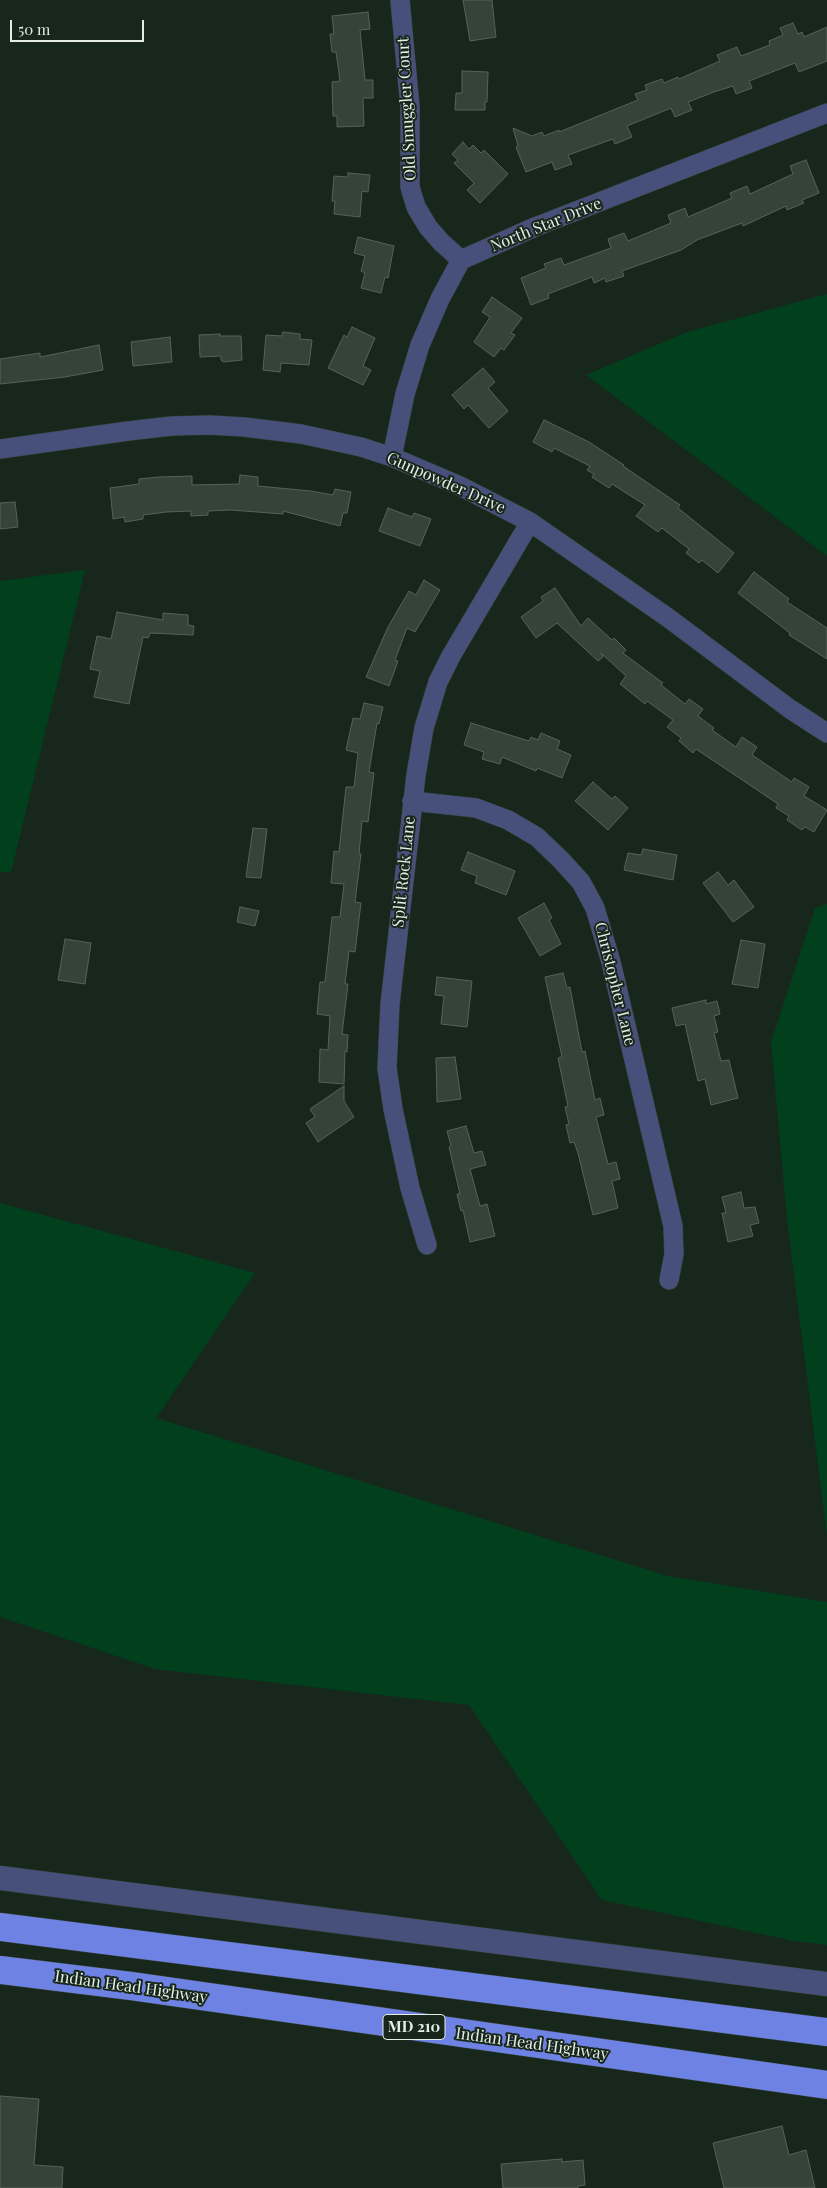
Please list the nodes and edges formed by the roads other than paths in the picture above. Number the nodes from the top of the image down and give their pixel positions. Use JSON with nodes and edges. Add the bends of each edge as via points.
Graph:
{"nodes":[{"id":1,"x":400,"y":0,"type":"edge"},
{"id":2,"x":827,"y":113,"type":"edge"},
{"id":3,"x":461,"y":260,"type":"junction"},
{"id":4,"x":0,"y":449,"type":"edge"},
{"id":5,"x":392,"y":457,"type":"junction"},
{"id":6,"x":530,"y":522,"type":"junction"},
{"id":7,"x":827,"y":733,"type":"edge"},
{"id":8,"x":412,"y":801,"type":"junction"},
{"id":9,"x":427,"y":1245,"type":"dead end"},
{"id":10,"x":669,"y":1280,"type":"dead end"},
{"id":11,"x":0,"y":1878,"type":"edge"},
{"id":12,"x":0,"y":1926,"type":"edge"},
{"id":13,"x":0,"y":1970,"type":"edge"},
{"id":14,"x":827,"y":1984,"type":"edge"},
{"id":15,"x":827,"y":2032,"type":"edge"},
{"id":16,"x":827,"y":2085,"type":"edge"}],
"edges":[{"from":1,"to":3,"type":"street","name":"Old Smuggler Court","via":[[410,107],[410,187],[416,207],[428,227]]},
{"from":2,"to":3,"type":"street","name":"North Star Drive"},
{"from":3,"to":5,"type":"street","via":[[420,345],[405,394]]},
{"from":4,"to":5,"type":"street","name":"Gunpowder Drive","via":[[128,430],[210,425],[301,434]]},
{"from":5,"to":6,"type":"street","name":"Gunpowder Drive","via":[[460,486]]},
{"from":6,"to":7,"type":"street","name":"Gunpowder Drive"},
{"from":6,"to":8,"type":"street","name":"Split Rock Lane","via":[[438,682],[424,728]]},
{"from":8,"to":9,"type":"street","name":"Split Rock Lane","via":[[390,1004],[387,1068],[410,1188]]},
{"from":8,"to":10,"type":"street","name":"Christopher Lane","via":[[476,808],[508,820],[537,837],[561,860],[581,882],[595,908],[611,962],[673,1226],[674,1254]]},
{"from":11,"to":14,"type":"street"},
{"from":12,"to":15,"type":"highway"},
{"from":13,"to":16,"type":"highway","name":"Indian Head Highway","number":"MD 210"}]}
